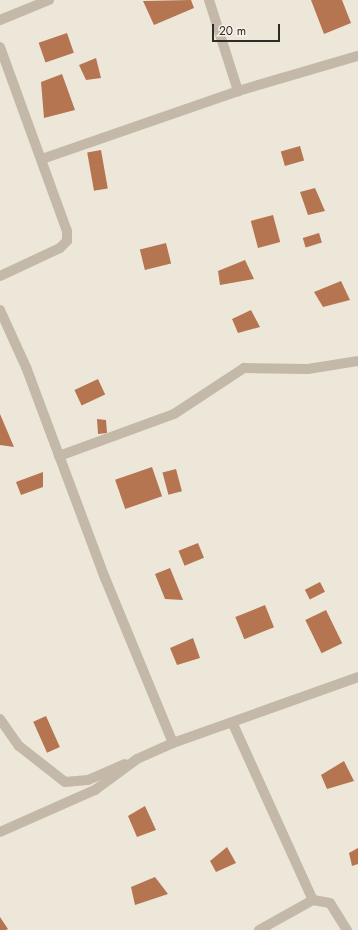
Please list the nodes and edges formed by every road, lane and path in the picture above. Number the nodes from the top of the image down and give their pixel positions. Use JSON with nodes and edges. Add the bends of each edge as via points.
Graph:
{"nodes":[{"id":1,"x":49,"y":0,"type":"edge"},
{"id":2,"x":209,"y":0,"type":"edge"},
{"id":3,"x":0,"y":20,"type":"edge"},
{"id":4,"x":0,"y":47,"type":"edge"},
{"id":5,"x":358,"y":56,"type":"edge"},
{"id":6,"x":238,"y":91,"type":"junction"},
{"id":7,"x":42,"y":159,"type":"junction"},
{"id":8,"x":0,"y":276,"type":"edge"},
{"id":9,"x":0,"y":310,"type":"edge"},
{"id":10,"x":358,"y":361,"type":"edge"},
{"id":11,"x":59,"y":456,"type":"junction"},
{"id":12,"x":358,"y":677,"type":"edge"},
{"id":13,"x":0,"y":720,"type":"edge"},
{"id":14,"x":232,"y":724,"type":"junction"},
{"id":15,"x":173,"y":743,"type":"junction"},
{"id":16,"x":137,"y":759,"type":"junction"},
{"id":17,"x":0,"y":832,"type":"edge"},
{"id":18,"x":313,"y":900,"type":"junction"},
{"id":19,"x":259,"y":930,"type":"edge"},
{"id":20,"x":347,"y":930,"type":"edge"}],
"edges":[{"from":1,"to":3,"type":"street"},
{"from":2,"to":6,"type":"street"},
{"from":4,"to":7,"type":"street"},
{"from":5,"to":6,"type":"street"},
{"from":6,"to":7,"type":"street"},
{"from":7,"to":8,"type":"street","via":[[64,219],[67,241],[53,252]]},
{"from":9,"to":11,"type":"street","via":[[26,367]]},
{"from":10,"to":11,"type":"street","via":[[308,369],[244,368],[174,414]]},
{"from":11,"to":15,"type":"street"},
{"from":12,"to":14,"type":"street"},
{"from":13,"to":16,"type":"street","via":[[19,746],[65,782],[88,780]]},
{"from":14,"to":15,"type":"street"},
{"from":14,"to":18,"type":"street"},
{"from":15,"to":16,"type":"street"},
{"from":16,"to":17,"type":"street","via":[[95,790]]},
{"from":18,"to":19,"type":"street"},
{"from":18,"to":20,"type":"street","via":[[330,903]]}]}
